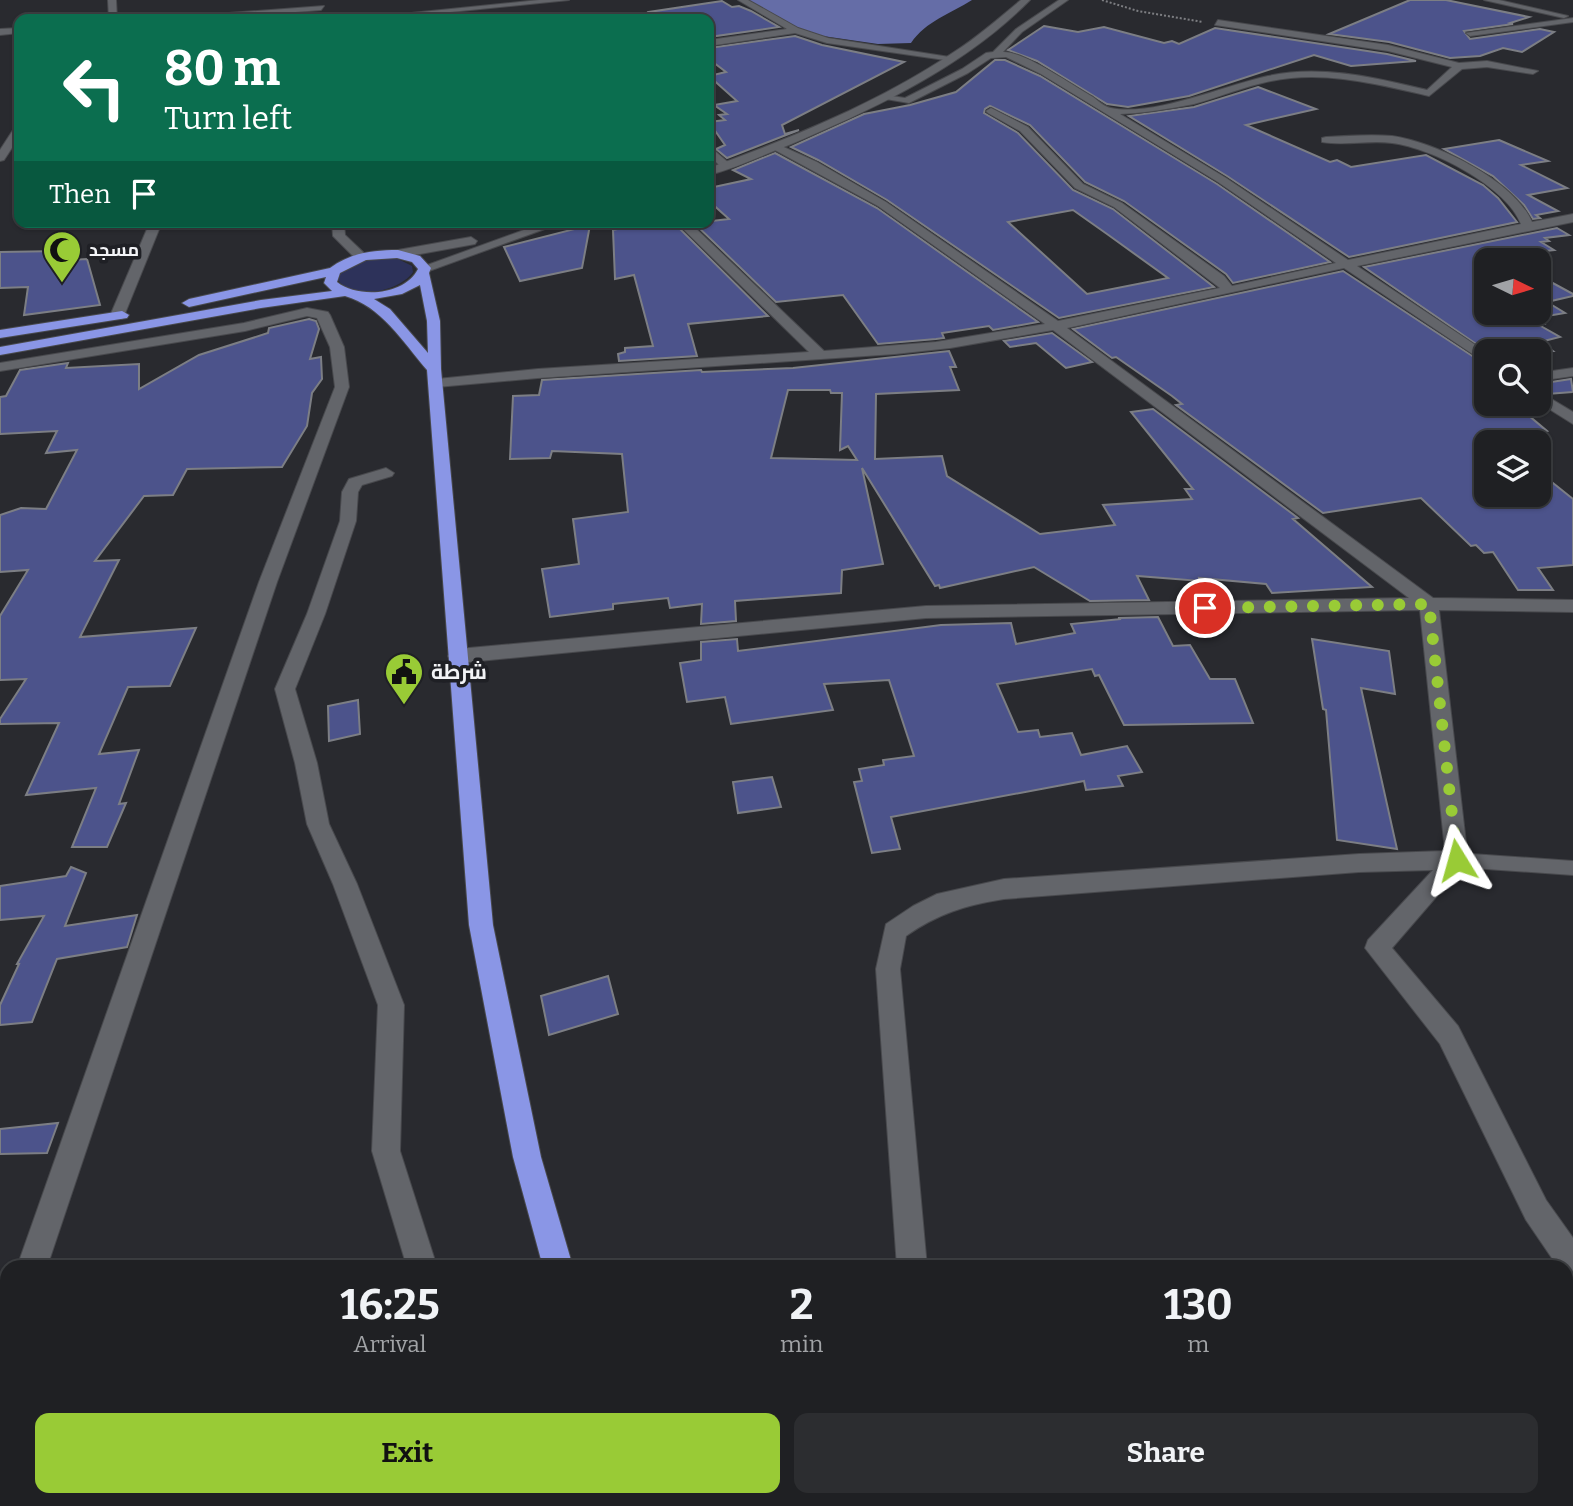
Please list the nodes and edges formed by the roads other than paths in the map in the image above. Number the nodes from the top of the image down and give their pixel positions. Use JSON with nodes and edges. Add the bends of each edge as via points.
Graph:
{"nodes":[{"id":1,"x":565,"y":0,"type":"edge"},
{"id":2,"x":742,"y":0,"type":"edge"},
{"id":3,"x":1026,"y":0,"type":"edge"},
{"id":4,"x":1064,"y":0,"type":"edge"},
{"id":5,"x":1488,"y":0,"type":"edge"},
{"id":6,"x":321,"y":4,"type":"edge"},
{"id":7,"x":493,"y":4,"type":"edge"},
{"id":8,"x":223,"y":14,"type":"edge"},
{"id":9,"x":402,"y":14,"type":"edge"},
{"id":10,"x":1573,"y":19,"type":"edge"},
{"id":11,"x":1218,"y":23,"type":"road end"},
{"id":12,"x":795,"y":30,"type":"junction"},
{"id":13,"x":1470,"y":33,"type":"dead end"},
{"id":14,"x":714,"y":42,"type":"edge"},
{"id":15,"x":997,"y":53,"type":"junction"},
{"id":16,"x":952,"y":58,"type":"junction"},
{"id":17,"x":1459,"y":66,"type":"junction"},
{"id":18,"x":1533,"y":71,"type":"dead end"},
{"id":19,"x":885,"y":98,"type":"junction"},
{"id":20,"x":990,"y":111,"type":"dead end"},
{"id":21,"x":1110,"y":111,"type":"junction"},
{"id":22,"x":14,"y":137,"type":"edge"},
{"id":23,"x":1326,"y":140,"type":"dead end"},
{"id":24,"x":777,"y":147,"type":"junction"},
{"id":25,"x":714,"y":154,"type":"edge"},
{"id":26,"x":0,"y":158,"type":"edge"},
{"id":27,"x":726,"y":166,"type":"junction"},
{"id":28,"x":714,"y":170,"type":"edge"},
{"id":29,"x":1573,"y":218,"type":"edge"},
{"id":30,"x":1528,"y":226,"type":"junction"},
{"id":31,"x":154,"y":228,"type":"edge"},
{"id":32,"x":338,"y":228,"type":"edge"},
{"id":33,"x":541,"y":228,"type":"edge"},
{"id":34,"x":688,"y":228,"type":"edge"},
{"id":35,"x":529,"y":232,"type":"junction"},
{"id":36,"x":398,"y":254,"type":"junction"},
{"id":37,"x":361,"y":257,"type":"junction"},
{"id":38,"x":1345,"y":263,"type":"junction"},
{"id":39,"x":334,"y":271,"type":"junction"},
{"id":40,"x":424,"y":271,"type":"junction"},
{"id":41,"x":1228,"y":289,"type":"junction"},
{"id":42,"x":343,"y":293,"type":"junction"},
{"id":43,"x":360,"y":296,"type":"junction"},
{"id":44,"x":117,"y":316,"type":"junction"},
{"id":45,"x":1056,"y":326,"type":"junction"},
{"id":46,"x":0,"y":334,"type":"edge"},
{"id":47,"x":0,"y":351,"type":"edge"},
{"id":48,"x":1474,"y":351,"type":"edge"},
{"id":49,"x":820,"y":355,"type":"junction"},
{"id":50,"x":0,"y":367,"type":"edge"},
{"id":51,"x":1573,"y":372,"type":"edge"},
{"id":52,"x":1551,"y":375,"type":"edge"},
{"id":53,"x":436,"y":376,"type":"junction"},
{"id":54,"x":1551,"y":404,"type":"edge"},
{"id":55,"x":1573,"y":419,"type":"edge"},
{"id":56,"x":386,"y":473,"type":"dead end"},
{"id":57,"x":1429,"y":604,"type":"junction"},
{"id":58,"x":1573,"y":606,"type":"edge"},
{"id":59,"x":458,"y":656,"type":"junction"},
{"id":60,"x":1457,"y":860,"type":"junction"},
{"id":61,"x":1573,"y":868,"type":"edge"},
{"id":62,"x":34,"y":1260,"type":"edge"},
{"id":63,"x":420,"y":1260,"type":"edge"},
{"id":64,"x":556,"y":1260,"type":"edge"},
{"id":65,"x":911,"y":1260,"type":"edge"},
{"id":66,"x":1571,"y":1260,"type":"edge"}],
"edges":[{"from":1,"to":7,"type":"street"},
{"from":2,"to":12,"type":"street"},
{"from":3,"to":16,"type":"street"},
{"from":4,"to":15,"type":"street","via":[[1008,37]]},
{"from":5,"to":10,"type":"street"},
{"from":6,"to":8,"type":"street"},
{"from":7,"to":9,"type":"street"},
{"from":10,"to":13,"type":"street"},
{"from":11,"to":17,"type":"street","via":[[1388,48]]},
{"from":12,"to":14,"type":"street"},
{"from":12,"to":16,"type":"street","via":[[827,40]]},
{"from":15,"to":19,"type":"street","via":[[912,99]]},
{"from":15,"to":21,"type":"street","via":[[1044,72]]},
{"from":16,"to":19,"type":"street"},
{"from":17,"to":18,"type":"street","via":[[1487,64]]},
{"from":17,"to":21,"type":"street","via":[[1429,93],[1360,77],[1304,75],[1270,78],[1179,104]]},
{"from":19,"to":24,"type":"street"},
{"from":20,"to":41,"type":"street","via":[[1024,129],[1079,186],[1118,205]]},
{"from":21,"to":38,"type":"street"},
{"from":22,"to":26,"type":"street"},
{"from":23,"to":30,"type":"street","via":[[1399,140],[1420,146],[1465,168],[1501,193],[1521,209]]},
{"from":24,"to":27,"type":"street"},
{"from":24,"to":45,"type":"street","via":[[896,210]]},
{"from":25,"to":27,"type":"street"},
{"from":27,"to":28,"type":"street"},
{"from":29,"to":30,"type":"street"},
{"from":30,"to":38,"type":"street"},
{"from":31,"to":44,"type":"street"},
{"from":32,"to":37,"type":"street","via":[[339,236]]},
{"from":33,"to":35,"type":"street"},
{"from":34,"to":49,"type":"street"},
{"from":35,"to":36,"type":"street"},
{"from":35,"to":40,"type":"street"},
{"from":36,"to":37,"type":"highway"},
{"from":36,"to":40,"type":"highway","via":[[416,259]]},
{"from":37,"to":39,"type":"highway"},
{"from":38,"to":41,"type":"street"},
{"from":38,"to":48,"type":"street"},
{"from":39,"to":42,"type":"highway","via":[[330,284]]},
{"from":39,"to":44,"type":"highway"},
{"from":40,"to":43,"type":"highway","via":[[407,288]]},
{"from":40,"to":53,"type":"highway","via":[[437,348]]},
{"from":41,"to":45,"type":"street"},
{"from":42,"to":43,"type":"highway"},
{"from":42,"to":47,"type":"highway"},
{"from":43,"to":53,"type":"highway","via":[[385,312],[415,343]]},
{"from":44,"to":46,"type":"highway"},
{"from":45,"to":49,"type":"street","via":[[946,345]]},
{"from":45,"to":57,"type":"street"},
{"from":49,"to":53,"type":"street"},
{"from":50,"to":62,"type":"street","via":[[245,327],[307,312],[323,315],[337,347],[342,387],[268,582]]},
{"from":51,"to":52,"type":"street"},
{"from":53,"to":59,"type":"highway"},
{"from":54,"to":55,"type":"street"},
{"from":56,"to":63,"type":"street","via":[[355,482],[348,521],[285,689],[318,824],[391,1005],[386,1151]]},
{"from":57,"to":58,"type":"street"},
{"from":57,"to":59,"type":"street","via":[[926,612]]},
{"from":57,"to":60,"type":"street"},
{"from":59,"to":64,"type":"highway","via":[[481,925],[527,1157]]},
{"from":60,"to":61,"type":"lane"},
{"from":60,"to":65,"type":"street","via":[[1004,889],[964,895],[923,909],[895,931],[888,969]]},
{"from":60,"to":66,"type":"street","via":[[1377,948],[1449,1035],[1536,1210]]}]}
